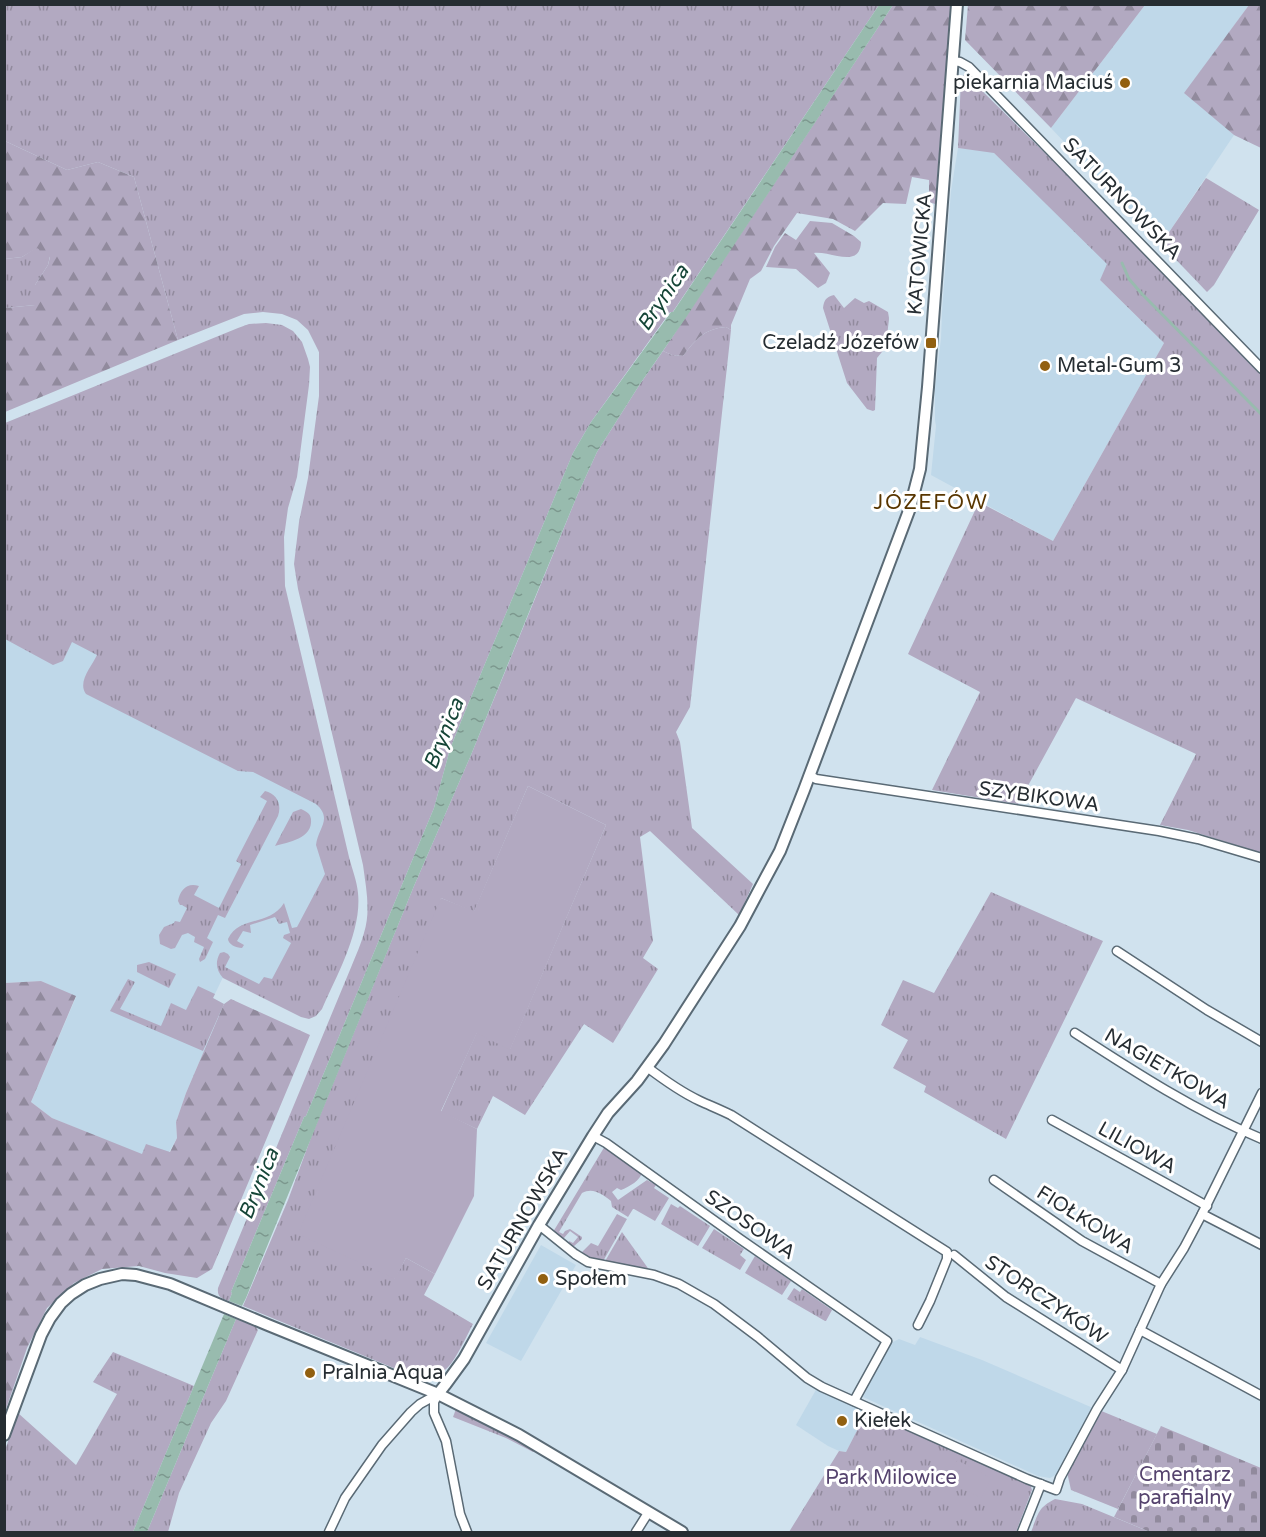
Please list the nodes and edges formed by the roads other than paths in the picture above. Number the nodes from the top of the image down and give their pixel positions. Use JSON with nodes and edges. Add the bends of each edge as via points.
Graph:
{"nodes":[{"id":1,"x":957,"y":4,"type":"edge"},
{"id":2,"x":953,"y":61,"type":"junction"},
{"id":3,"x":1262,"y":369,"type":"edge"},
{"id":4,"x":809,"y":775,"type":"junction"},
{"id":5,"x":1262,"y":858,"type":"edge"},
{"id":6,"x":1117,"y":951,"type":"dead end"},
{"id":7,"x":1075,"y":1033,"type":"dead end"},
{"id":8,"x":1262,"y":1042,"type":"edge"},
{"id":9,"x":647,"y":1068,"type":"junction"},
{"id":10,"x":1262,"y":1093,"type":"edge"},
{"id":11,"x":1052,"y":1120,"type":"dead end"},
{"id":12,"x":1244,"y":1131,"type":"junction"},
{"id":13,"x":593,"y":1136,"type":"junction"},
{"id":14,"x":1262,"y":1139,"type":"edge"},
{"id":15,"x":994,"y":1180,"type":"dead end"},
{"id":16,"x":1207,"y":1206,"type":"junction"},
{"id":17,"x":1202,"y":1214,"type":"junction"},
{"id":18,"x":539,"y":1225,"type":"junction"},
{"id":19,"x":1262,"y":1245,"type":"edge"},
{"id":20,"x":951,"y":1253,"type":"junction"},
{"id":21,"x":1161,"y":1284,"type":"junction"},
{"id":22,"x":918,"y":1325,"type":"dead end"},
{"id":23,"x":1140,"y":1330,"type":"junction"},
{"id":24,"x":1122,"y":1370,"type":"junction"},
{"id":25,"x":438,"y":1394,"type":"junction"},
{"id":26,"x":1262,"y":1396,"type":"edge"},
{"id":27,"x":854,"y":1401,"type":"junction"},
{"id":28,"x":4,"y":1435,"type":"edge"},
{"id":29,"x":1041,"y":1485,"type":"junction"},
{"id":30,"x":648,"y":1513,"type":"junction"},
{"id":31,"x":328,"y":1533,"type":"edge"},
{"id":32,"x":467,"y":1533,"type":"edge"},
{"id":33,"x":636,"y":1533,"type":"edge"},
{"id":34,"x":682,"y":1533,"type":"edge"},
{"id":35,"x":1022,"y":1533,"type":"edge"}],
"edges":[{"from":1,"to":2,"type":"street","name":"KATOWICKA"},
{"from":2,"to":3,"type":"street","name":"SATURNOWSKA","via":[[969,67]]},
{"from":2,"to":4,"type":"street","name":"KATOWICKA","via":[[920,469],[910,508]]},
{"from":4,"to":5,"type":"street","name":"SZYBIKOWA","via":[[1159,831]]},
{"from":4,"to":9,"type":"street","name":"SATURNOWSKA","via":[[780,851],[749,909]]},
{"from":6,"to":8,"type":"street"},
{"from":7,"to":12,"type":"street","name":"NAGIETKOWA","via":[[1161,1088]]},
{"from":9,"to":13,"type":"street","name":"SATURNOWSKA"},
{"from":9,"to":20,"type":"street","via":[[667,1083],[731,1115]]},
{"from":10,"to":12,"type":"street"},
{"from":11,"to":16,"type":"street","name":"LILIOWA"},
{"from":12,"to":14,"type":"street","name":"NAGIETKOWA"},
{"from":12,"to":16,"type":"street"},
{"from":13,"to":18,"type":"street","name":"SATURNOWSKA"},
{"from":13,"to":27,"type":"street","name":"SZOSOWA","via":[[887,1341]]},
{"from":15,"to":21,"type":"street","name":"FIOŁKOWA","via":[[1082,1241]]},
{"from":16,"to":17,"type":"street"},
{"from":17,"to":19,"type":"street"},
{"from":17,"to":21,"type":"street"},
{"from":18,"to":25,"type":"street","name":"SATURNOWSKA","via":[[464,1359]]},
{"from":18,"to":27,"type":"street","via":[[588,1262],[654,1275],[691,1291],[714,1304],[807,1378]]},
{"from":20,"to":22,"type":"street"},
{"from":20,"to":24,"type":"street","name":"STORCZYKÓW","via":[[1006,1297]]},
{"from":21,"to":23,"type":"street"},
{"from":23,"to":24,"type":"street"},
{"from":23,"to":26,"type":"street"},
{"from":24,"to":29,"type":"street","via":[[1097,1409],[1056,1490]]},
{"from":25,"to":28,"type":"street","via":[[170,1284],[136,1275],[110,1276],[85,1285],[61,1303],[50,1318]]},
{"from":25,"to":30,"type":"street","via":[[519,1435]]},
{"from":25,"to":31,"type":"street","via":[[420,1404],[396,1428],[350,1491]]},
{"from":25,"to":32,"type":"street","via":[[434,1413],[446,1441]]},
{"from":27,"to":29,"type":"street"},
{"from":29,"to":35,"type":"street"},
{"from":30,"to":33,"type":"street"},
{"from":30,"to":34,"type":"street"}]}
